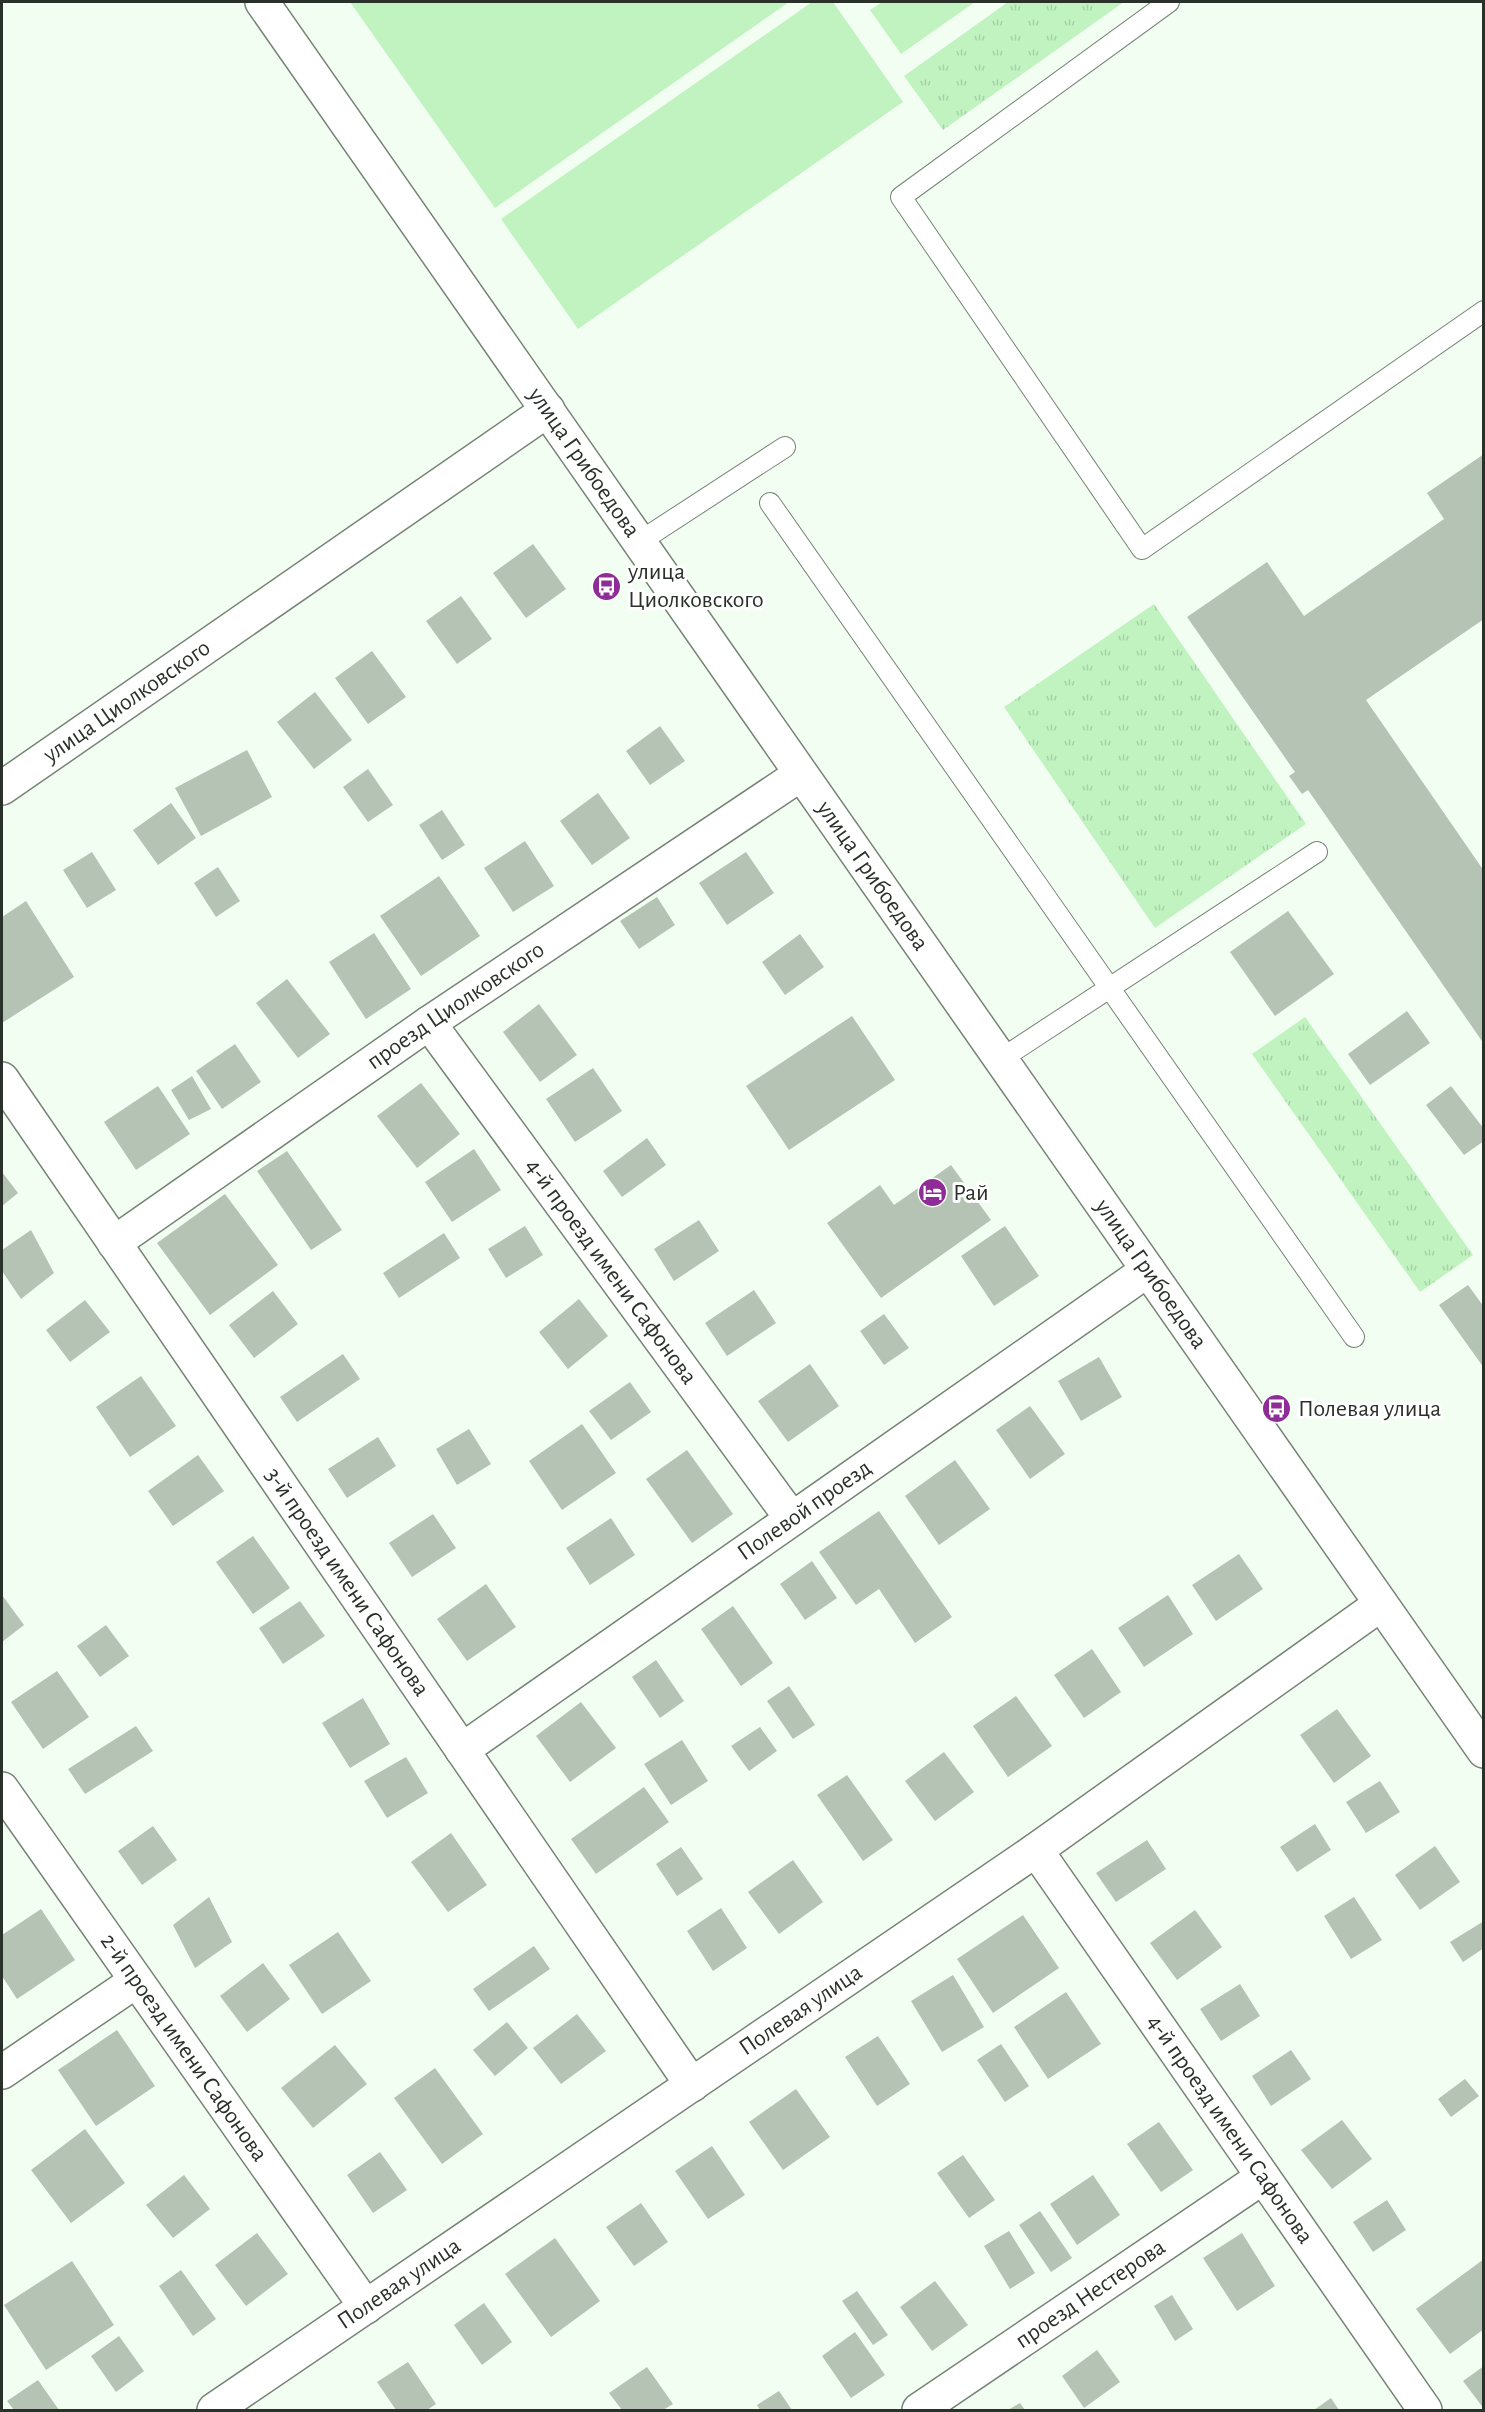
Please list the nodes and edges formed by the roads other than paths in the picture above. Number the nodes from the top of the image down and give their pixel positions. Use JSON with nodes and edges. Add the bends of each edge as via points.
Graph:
{"nodes":[{"id":1,"x":262,"y":2,"type":"edge"},
{"id":2,"x":1168,"y":2,"type":"edge"},
{"id":3,"x":1484,"y":311,"type":"edge"},
{"id":4,"x":548,"y":410,"type":"junction"},
{"id":5,"x":785,"y":447,"type":"dead end"},
{"id":6,"x":770,"y":503,"type":"dead end"},
{"id":7,"x":639,"y":542,"type":"junction"},
{"id":8,"x":801,"y":774,"type":"junction"},
{"id":9,"x":2,"y":788,"type":"edge"},
{"id":10,"x":1317,"y":852,"type":"dead end"},
{"id":11,"x":1109,"y":989,"type":"junction"},
{"id":12,"x":429,"y":1023,"type":"junction"},
{"id":13,"x":1001,"y":1059,"type":"junction"},
{"id":14,"x":2,"y":1079,"type":"edge"},
{"id":15,"x":114,"y":1243,"type":"junction"},
{"id":16,"x":1148,"y":1270,"type":"junction"},
{"id":17,"x":1354,"y":1337,"type":"dead end"},
{"id":18,"x":792,"y":1519,"type":"junction"},
{"id":19,"x":1381,"y":1605,"type":"junction"},
{"id":20,"x":462,"y":1750,"type":"junction"},
{"id":21,"x":1484,"y":1751,"type":"edge"},
{"id":22,"x":2,"y":1789,"type":"edge"},
{"id":23,"x":1036,"y":1850,"type":"junction"},
{"id":24,"x":136,"y":1981,"type":"junction"},
{"id":25,"x":2,"y":2073,"type":"edge"},
{"id":26,"x":692,"y":2085,"type":"junction"},
{"id":27,"x":1263,"y":2177,"type":"junction"},
{"id":28,"x":366,"y":2307,"type":"junction"},
{"id":29,"x":214,"y":2410,"type":"edge"},
{"id":30,"x":919,"y":2410,"type":"edge"},
{"id":31,"x":1425,"y":2410,"type":"edge"}],
"edges":[{"from":1,"to":4,"type":"street","name":"улица Грибоедова"},
{"from":2,"to":3,"type":"lane","via":[[901,197],[1142,549]]},
{"from":4,"to":7,"type":"street","name":"улица Грибоедова"},
{"from":4,"to":9,"type":"street","name":"улица Циолковского"},
{"from":5,"to":7,"type":"lane"},
{"from":6,"to":11,"type":"lane"},
{"from":7,"to":8,"type":"street","name":"улица Грибоедова"},
{"from":8,"to":12,"type":"street","name":"проезд Циолковского"},
{"from":8,"to":13,"type":"street","name":"улица Грибоедова"},
{"from":10,"to":11,"type":"lane"},
{"from":11,"to":13,"type":"lane"},
{"from":11,"to":17,"type":"lane"},
{"from":12,"to":15,"type":"street","name":"проезд Циолковского"},
{"from":12,"to":18,"type":"street","name":"4-й проезд имени Сафонова"},
{"from":13,"to":16,"type":"street","name":"улица Грибоедова"},
{"from":14,"to":15,"type":"street","name":"3-й проезд имени Сафонова"},
{"from":15,"to":20,"type":"street","name":"3-й проезд имени Сафонова"},
{"from":16,"to":18,"type":"street","name":"Полевой проезд"},
{"from":16,"to":19,"type":"street","name":"улица Грибоедова"},
{"from":18,"to":20,"type":"street","name":"Полевой проезд"},
{"from":19,"to":21,"type":"street","name":"улица Грибоедова"},
{"from":19,"to":23,"type":"street","name":"Полевая улица"},
{"from":20,"to":26,"type":"street","name":"3-й проезд имени Сафонова"},
{"from":22,"to":24,"type":"street","name":"2-й проезд имени Сафонова"},
{"from":23,"to":26,"type":"street","name":"Полевая улица"},
{"from":23,"to":27,"type":"street","name":"4-й проезд имени Сафонова"},
{"from":24,"to":25,"type":"street"},
{"from":24,"to":28,"type":"street","name":"2-й проезд имени Сафонова"},
{"from":26,"to":28,"type":"street","name":"Полевая улица"},
{"from":27,"to":30,"type":"street","name":"проезд Нестерова"},
{"from":27,"to":31,"type":"street","name":"4-й проезд имени Сафонова"},
{"from":28,"to":29,"type":"street","name":"Полевая улица"}]}
